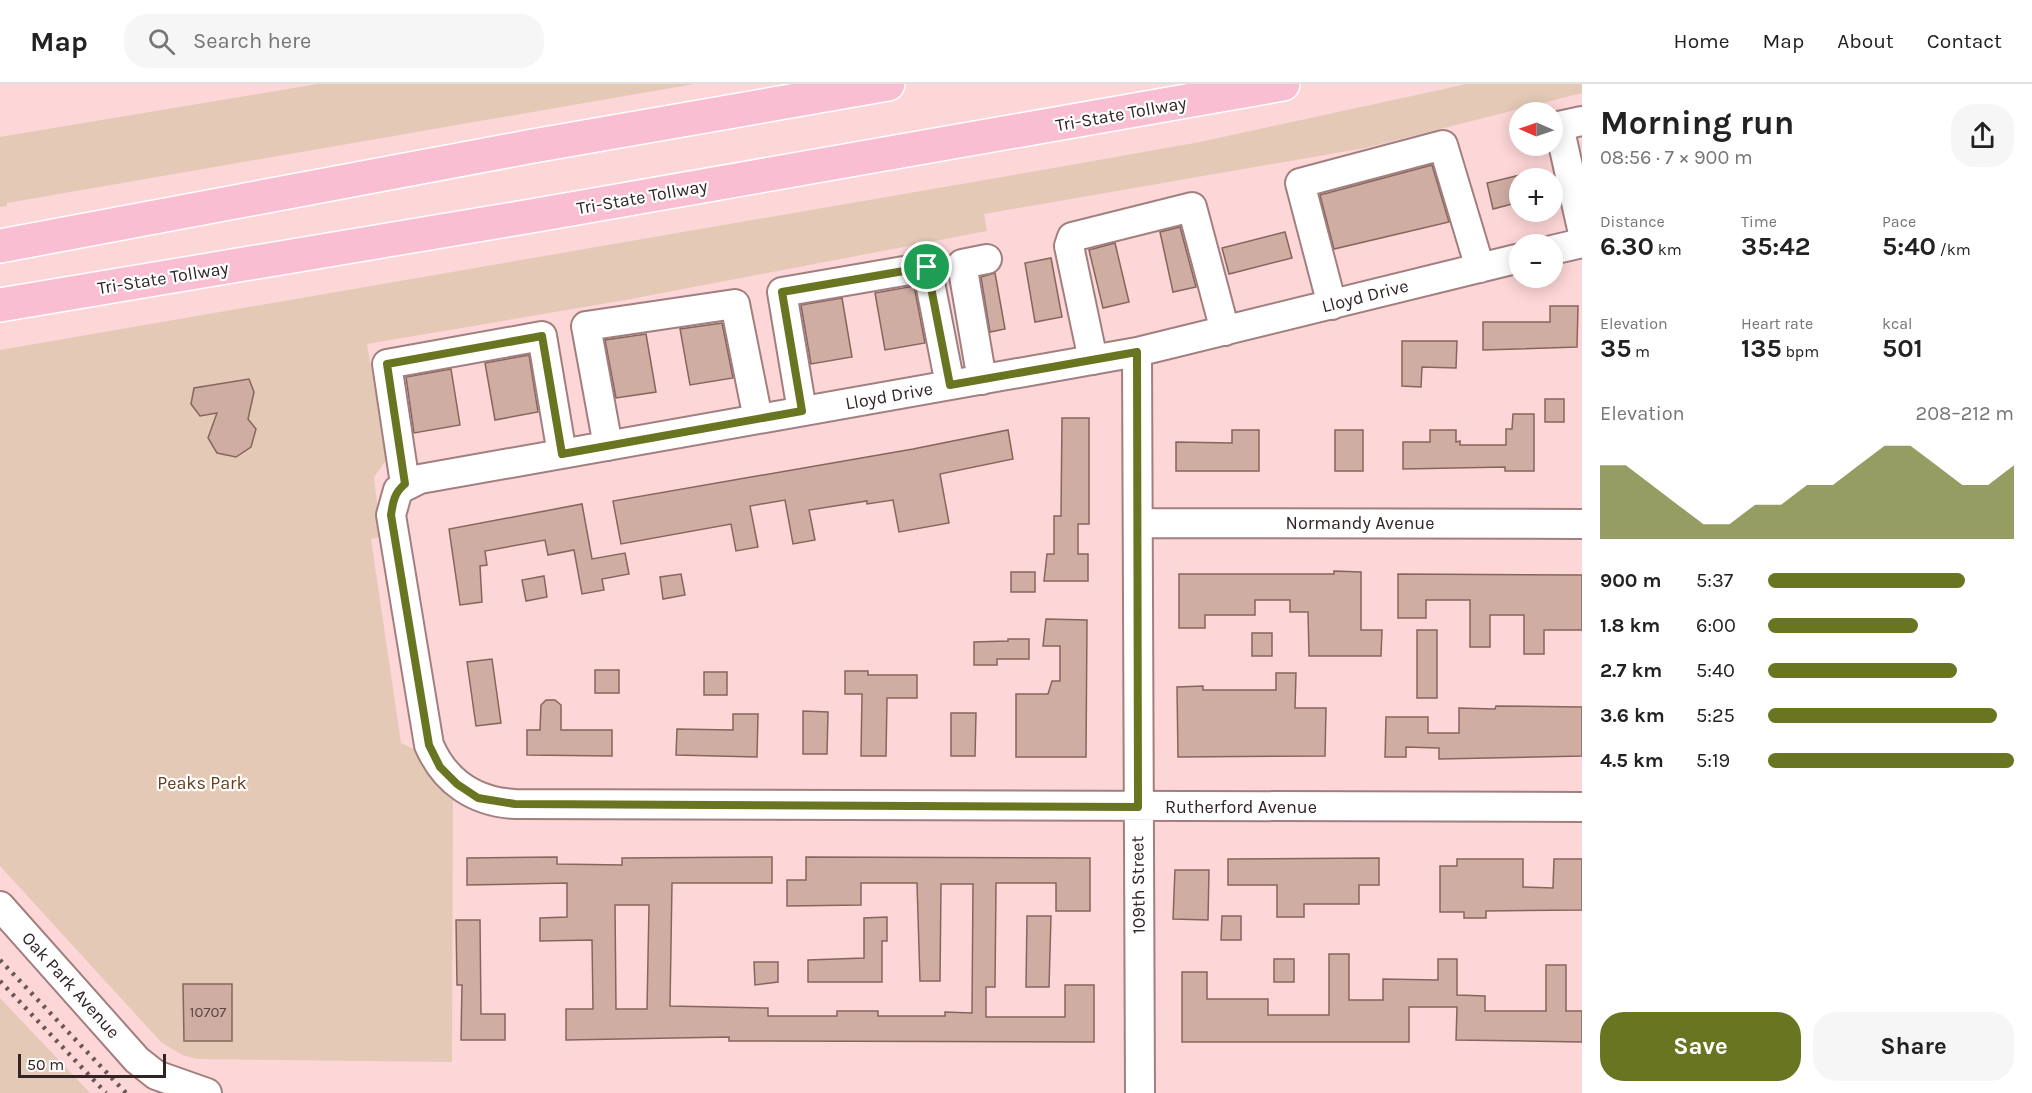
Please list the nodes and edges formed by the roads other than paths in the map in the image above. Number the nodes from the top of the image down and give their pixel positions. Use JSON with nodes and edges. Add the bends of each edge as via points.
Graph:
{"nodes":[{"id":1,"x":888,"y":84,"type":"edge"},
{"id":2,"x":1283,"y":84,"type":"edge"},
{"id":3,"x":1582,"y":121,"type":"edge"},
{"id":4,"x":1582,"y":229,"type":"edge"},
{"id":5,"x":1582,"y":243,"type":"edge"},
{"id":6,"x":0,"y":246,"type":"edge"},
{"id":7,"x":1563,"y":247,"type":"edge"},
{"id":8,"x":987,"y":259,"type":"dead end"},
{"id":9,"x":1509,"y":261,"type":"edge"},
{"id":10,"x":1480,"y":268,"type":"junction"},
{"id":11,"x":1332,"y":304,"type":"junction"},
{"id":12,"x":0,"y":305,"type":"edge"},
{"id":13,"x":1225,"y":331,"type":"junction"},
{"id":14,"x":1137,"y":352,"type":"junction"},
{"id":15,"x":1093,"y":360,"type":"junction"},
{"id":16,"x":982,"y":380,"type":"junction"},
{"id":17,"x":950,"y":385,"type":"junction"},
{"id":18,"x":802,"y":411,"type":"junction"},
{"id":19,"x":758,"y":419,"type":"junction"},
{"id":20,"x":608,"y":446,"type":"junction"},
{"id":21,"x":562,"y":454,"type":"junction"},
{"id":22,"x":402,"y":487,"type":"junction"},
{"id":23,"x":1138,"y":523,"type":"junction"},
{"id":24,"x":1582,"y":524,"type":"edge"},
{"id":25,"x":1138,"y":807,"type":"junction"},
{"id":26,"x":1582,"y":807,"type":"edge"},
{"id":27,"x":0,"y":906,"type":"edge"},
{"id":28,"x":207,"y":1093,"type":"edge"},
{"id":29,"x":1140,"y":1093,"type":"edge"}],
"edges":[{"from":1,"to":6,"type":"highway"},
{"from":2,"to":12,"type":"highway","name":"Tri-State Tollway"},
{"from":3,"to":4,"type":"street","via":[[1558,126]]},
{"from":5,"to":7,"type":"street"},
{"from":8,"to":16,"type":"street","via":[[962,264]]},
{"from":9,"to":10,"type":"street","name":"Lloyd Drive"},
{"from":10,"to":11,"type":"street","name":"Lloyd Drive"},
{"from":10,"to":11,"type":"street","via":[[1443,145],[1300,183]]},
{"from":11,"to":13,"type":"street","name":"Lloyd Drive"},
{"from":13,"to":14,"type":"street","name":"Lloyd Drive"},
{"from":13,"to":15,"type":"street","via":[[1192,207],[1072,237],[1069,246]]},
{"from":14,"to":15,"type":"street","name":"Lloyd Drive"},
{"from":14,"to":23,"type":"street","name":"109th Street"},
{"from":15,"to":16,"type":"street","name":"Lloyd Drive"},
{"from":16,"to":17,"type":"street","name":"Lloyd Drive"},
{"from":17,"to":18,"type":"street","name":"Lloyd Drive"},
{"from":17,"to":18,"type":"street","via":[[927,267],[782,292]]},
{"from":18,"to":19,"type":"street","name":"Lloyd Drive"},
{"from":19,"to":20,"type":"street","name":"Lloyd Drive"},
{"from":19,"to":20,"type":"street","via":[[735,304],[586,326]]},
{"from":20,"to":21,"type":"street","name":"Lloyd Drive"},
{"from":21,"to":22,"type":"street","name":"Lloyd Drive","via":[[420,479]]},
{"from":21,"to":22,"type":"street","via":[[542,336],[387,364]]},
{"from":22,"to":25,"type":"street","name":"Rutherford Avenue","via":[[393,499],[391,515],[429,745],[448,776],[478,798],[515,804]]},
{"from":23,"to":24,"type":"street","name":"Normandy Avenue"},
{"from":23,"to":25,"type":"street","name":"109th Street"},
{"from":25,"to":26,"type":"street","name":"Rutherford Avenue"},
{"from":25,"to":29,"type":"street","name":"109th Street"},
{"from":27,"to":28,"type":"street","name":"Oak Park Avenue","via":[[137,1060],[156,1075]]}]}
